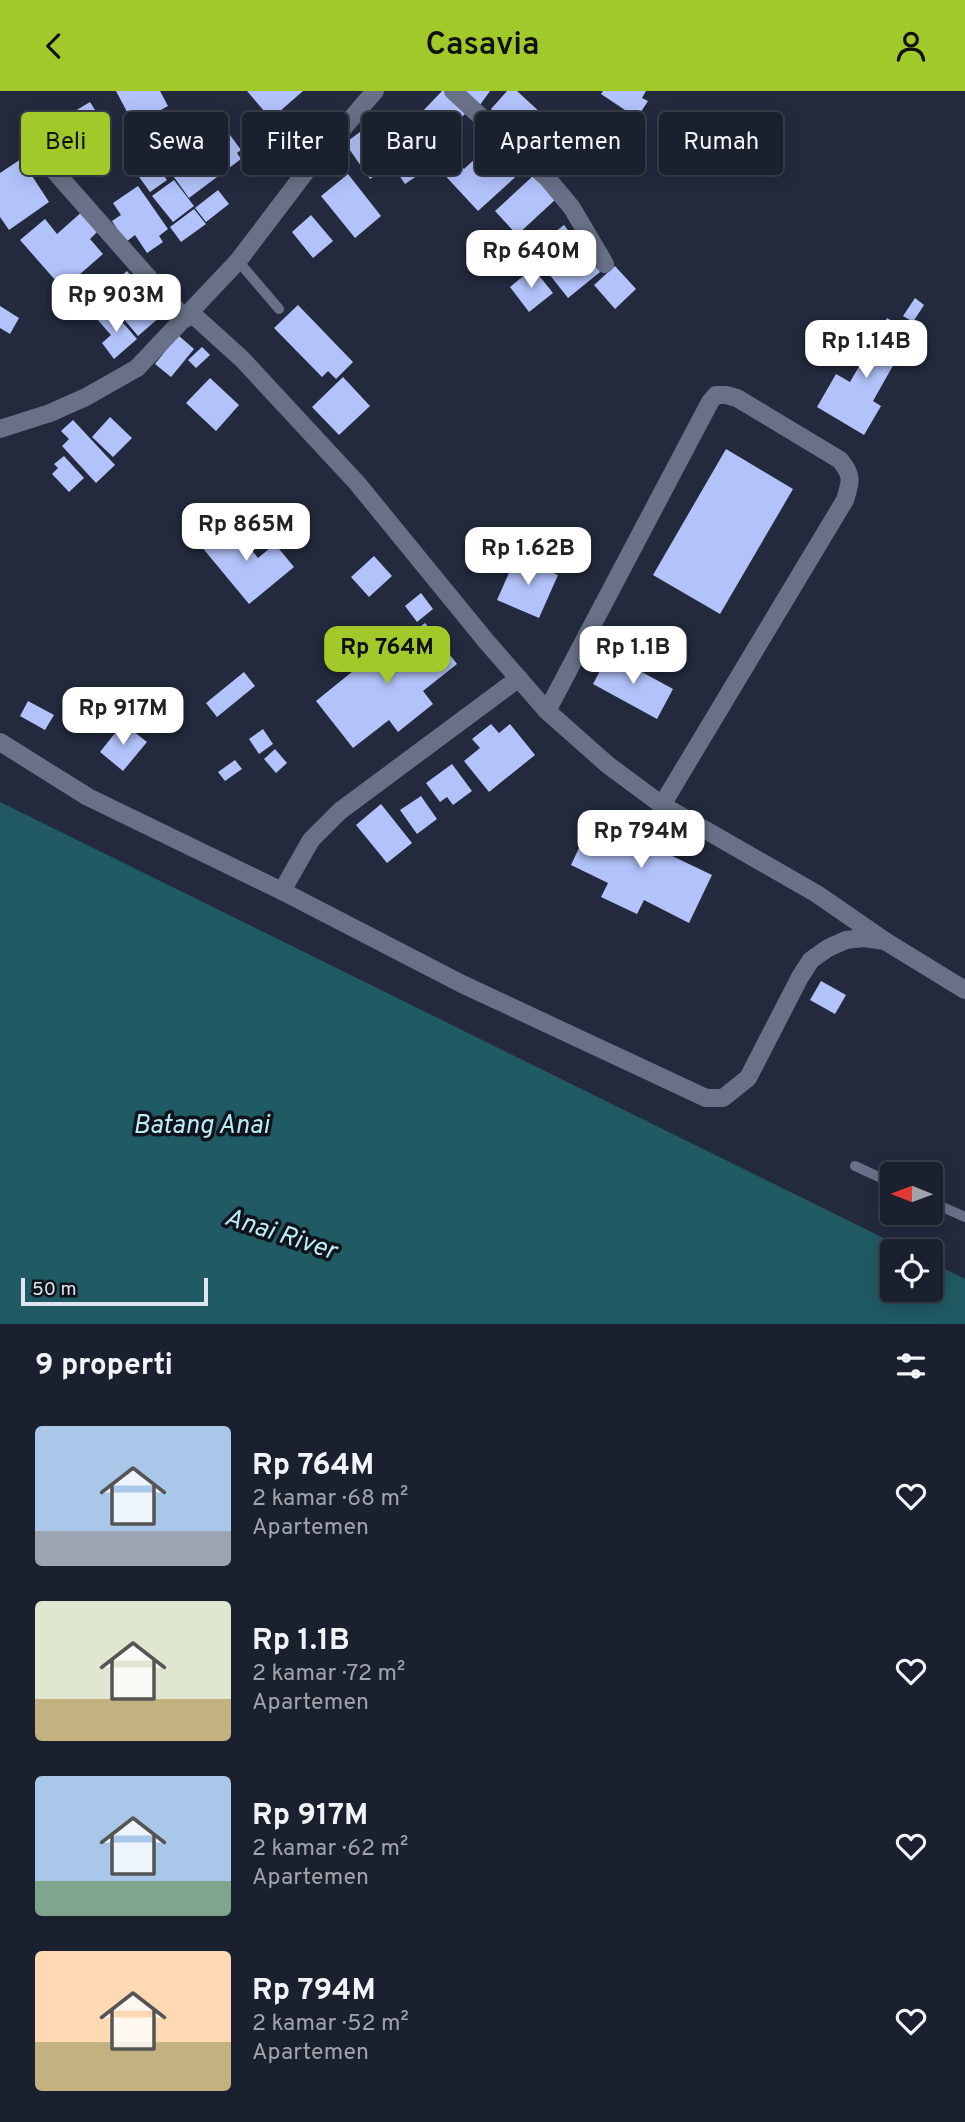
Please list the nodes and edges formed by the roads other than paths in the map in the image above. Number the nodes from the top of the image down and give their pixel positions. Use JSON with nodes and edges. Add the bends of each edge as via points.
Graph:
{"nodes":[{"id":1,"x":375,"y":91,"type":"edge"},
{"id":2,"x":453,"y":91,"type":"edge"},
{"id":3,"x":59,"y":175,"type":"edge"},
{"id":4,"x":238,"y":261,"type":"junction"},
{"id":5,"x":605,"y":264,"type":"dead end"},
{"id":6,"x":279,"y":309,"type":"dead end"},
{"id":7,"x":188,"y":316,"type":"junction"},
{"id":8,"x":0,"y":429,"type":"edge"},
{"id":9,"x":519,"y":678,"type":"junction"},
{"id":10,"x":547,"y":711,"type":"junction"},
{"id":11,"x":0,"y":742,"type":"edge"},
{"id":12,"x":662,"y":804,"type":"junction"},
{"id":13,"x":282,"y":891,"type":"junction"},
{"id":14,"x":885,"y":941,"type":"junction"},
{"id":15,"x":965,"y":990,"type":"edge"},
{"id":16,"x":855,"y":1166,"type":"dead end"},
{"id":17,"x":880,"y":1178,"type":"edge"},
{"id":18,"x":943,"y":1207,"type":"edge"},
{"id":19,"x":965,"y":1217,"type":"edge"}],
"edges":[{"from":1,"to":4,"type":"street","via":[[303,174]]},
{"from":2,"to":5,"type":"street","via":[[548,179],[572,208]]},
{"from":3,"to":7,"type":"street"},
{"from":4,"to":6,"type":"lane"},
{"from":4,"to":7,"type":"street"},
{"from":7,"to":8,"type":"street","via":[[137,369],[50,413]]},
{"from":7,"to":9,"type":"street","via":[[242,359],[357,483]]},
{"from":9,"to":10,"type":"street"},
{"from":9,"to":13,"type":"street","via":[[340,811],[311,840]]},
{"from":10,"to":12,"type":"street","via":[[608,765]]},
{"from":10,"to":12,"type":"street","via":[[716,395],[737,398],[840,460],[851,482],[845,500]]},
{"from":11,"to":13,"type":"street","via":[[88,797]]},
{"from":12,"to":14,"type":"street","via":[[817,894]]},
{"from":13,"to":14,"type":"street","via":[[462,983],[706,1098],[723,1098],[748,1078],[811,960],[846,940]]},
{"from":14,"to":15,"type":"street"},
{"from":16,"to":17,"type":"lane"},
{"from":18,"to":19,"type":"lane"}]}
